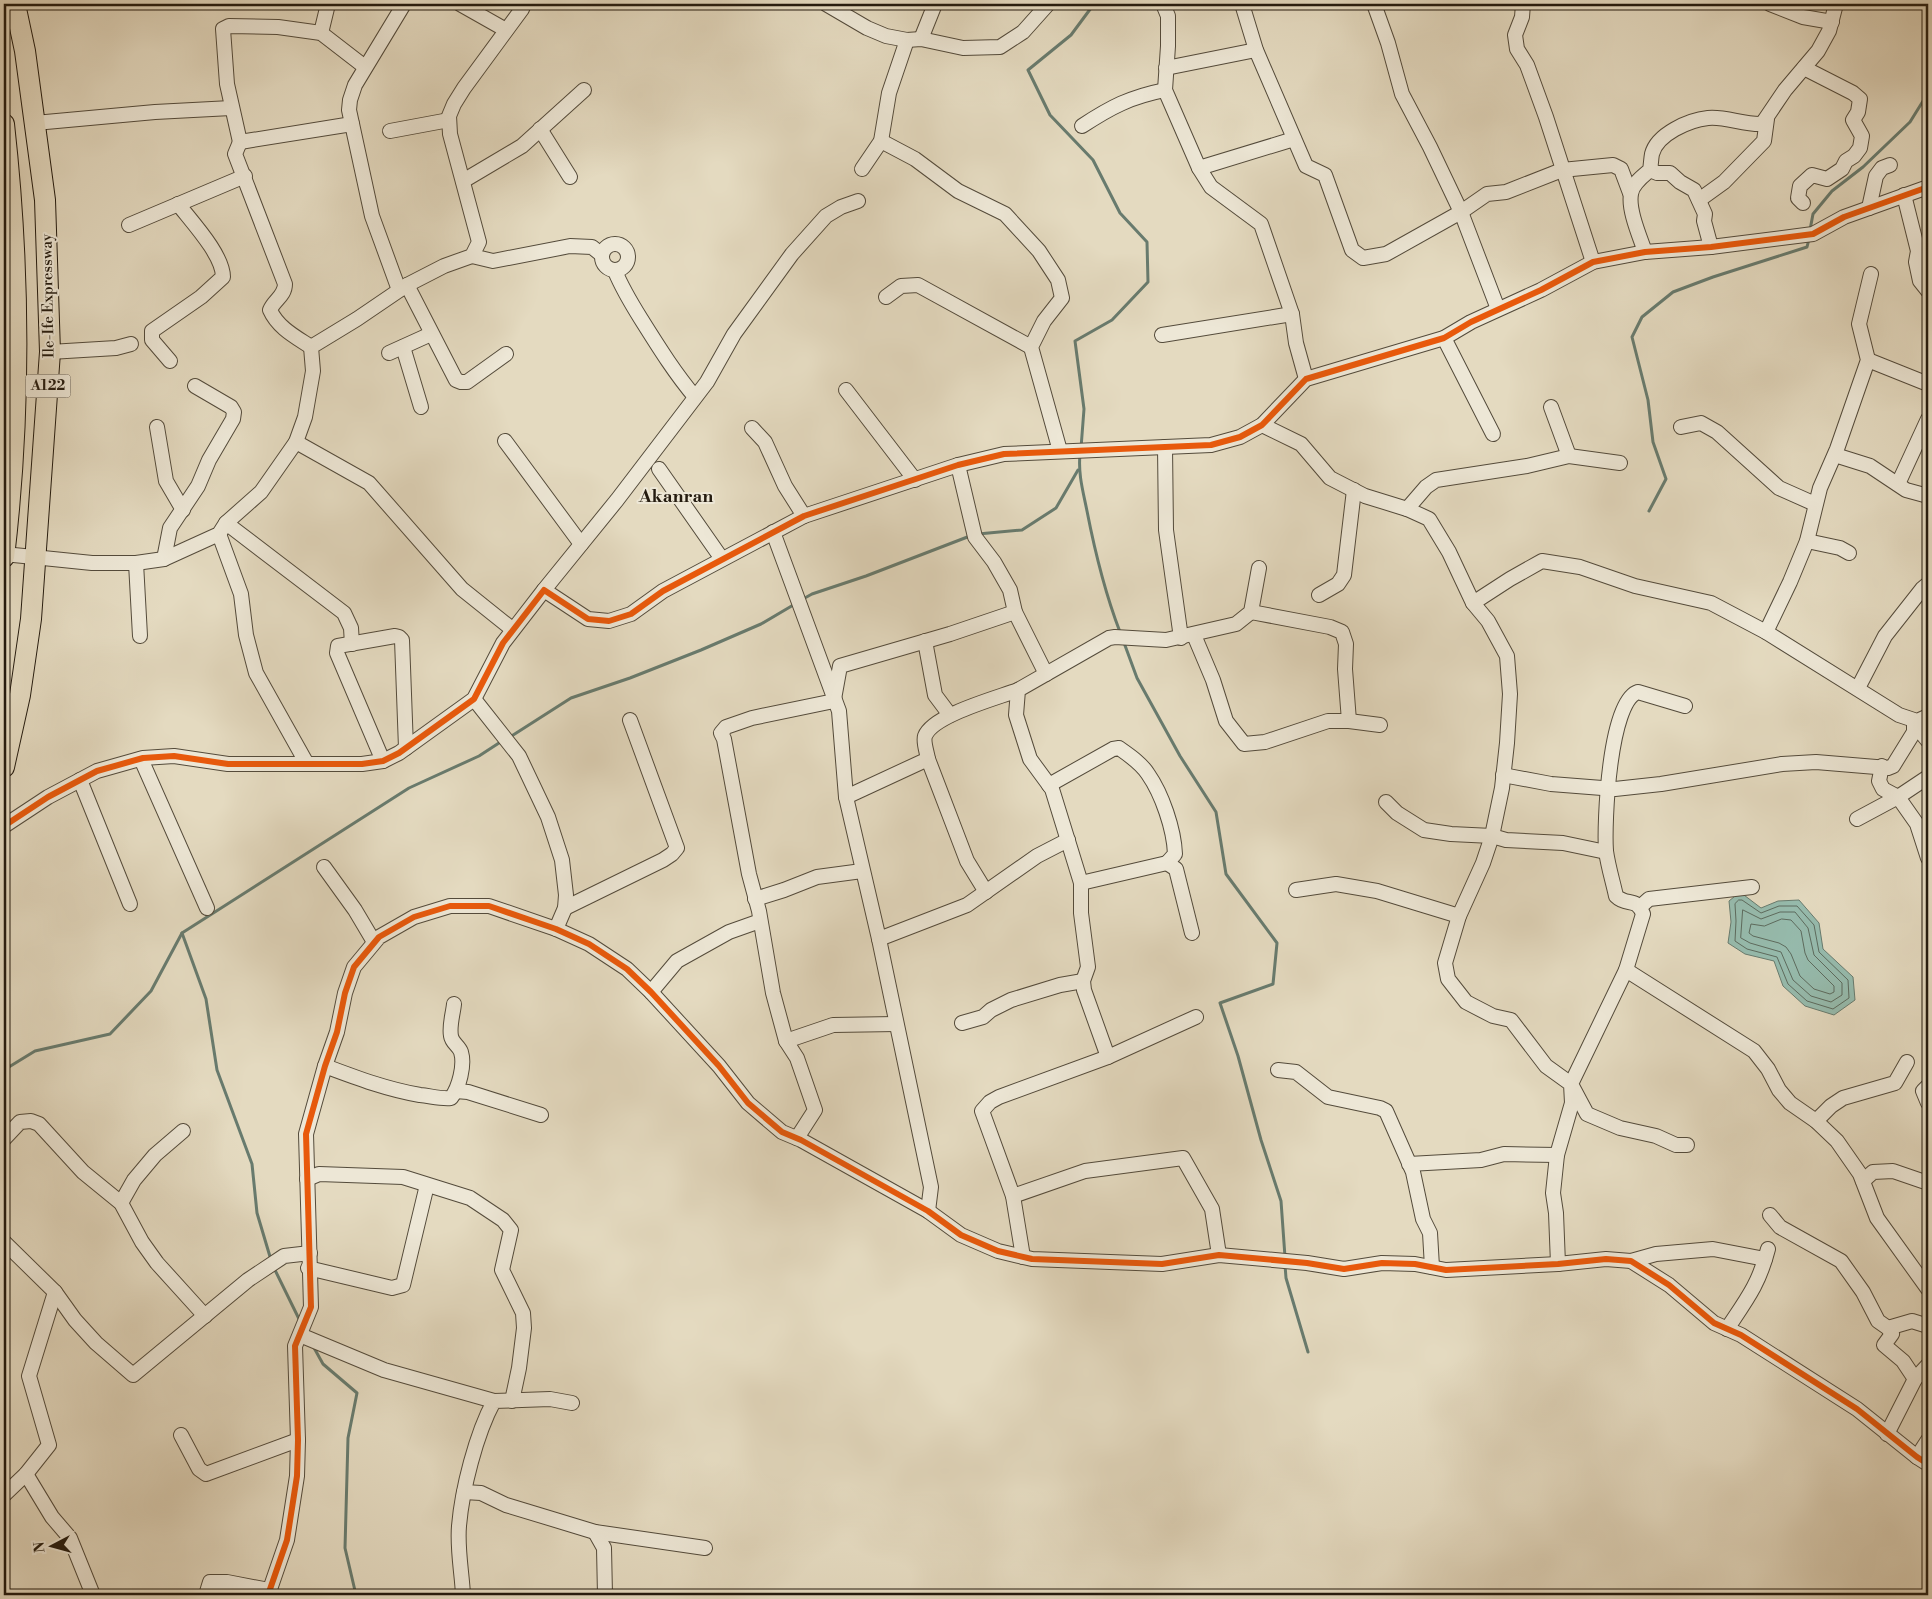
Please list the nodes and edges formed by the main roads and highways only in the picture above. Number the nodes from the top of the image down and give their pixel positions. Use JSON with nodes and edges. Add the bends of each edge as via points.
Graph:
{"nodes":[{"id":1,"x":15,"y":4,"type":"edge"},
{"id":2,"x":4,"y":124,"type":"edge"},
{"id":3,"x":10,"y":272,"type":"edge"},
{"id":4,"x":9,"y":434,"type":"edge"},
{"id":5,"x":4,"y":555,"type":"edge"},
{"id":6,"x":4,"y":767,"type":"edge"}],
"edges":[{"from":1,"to":6,"type":"highway","name":"Ile-Ife Expressway","number":"A122","via":[[25,52],[45,200],[50,352],[31,618],[20,695]]},
{"from":2,"to":3,"type":"highway","number":"A122","via":[[12,217]]},
{"from":3,"to":4,"type":"highway","number":"A122","via":[[17,323]]},
{"from":4,"to":5,"type":"highway","number":"A122"}]}
